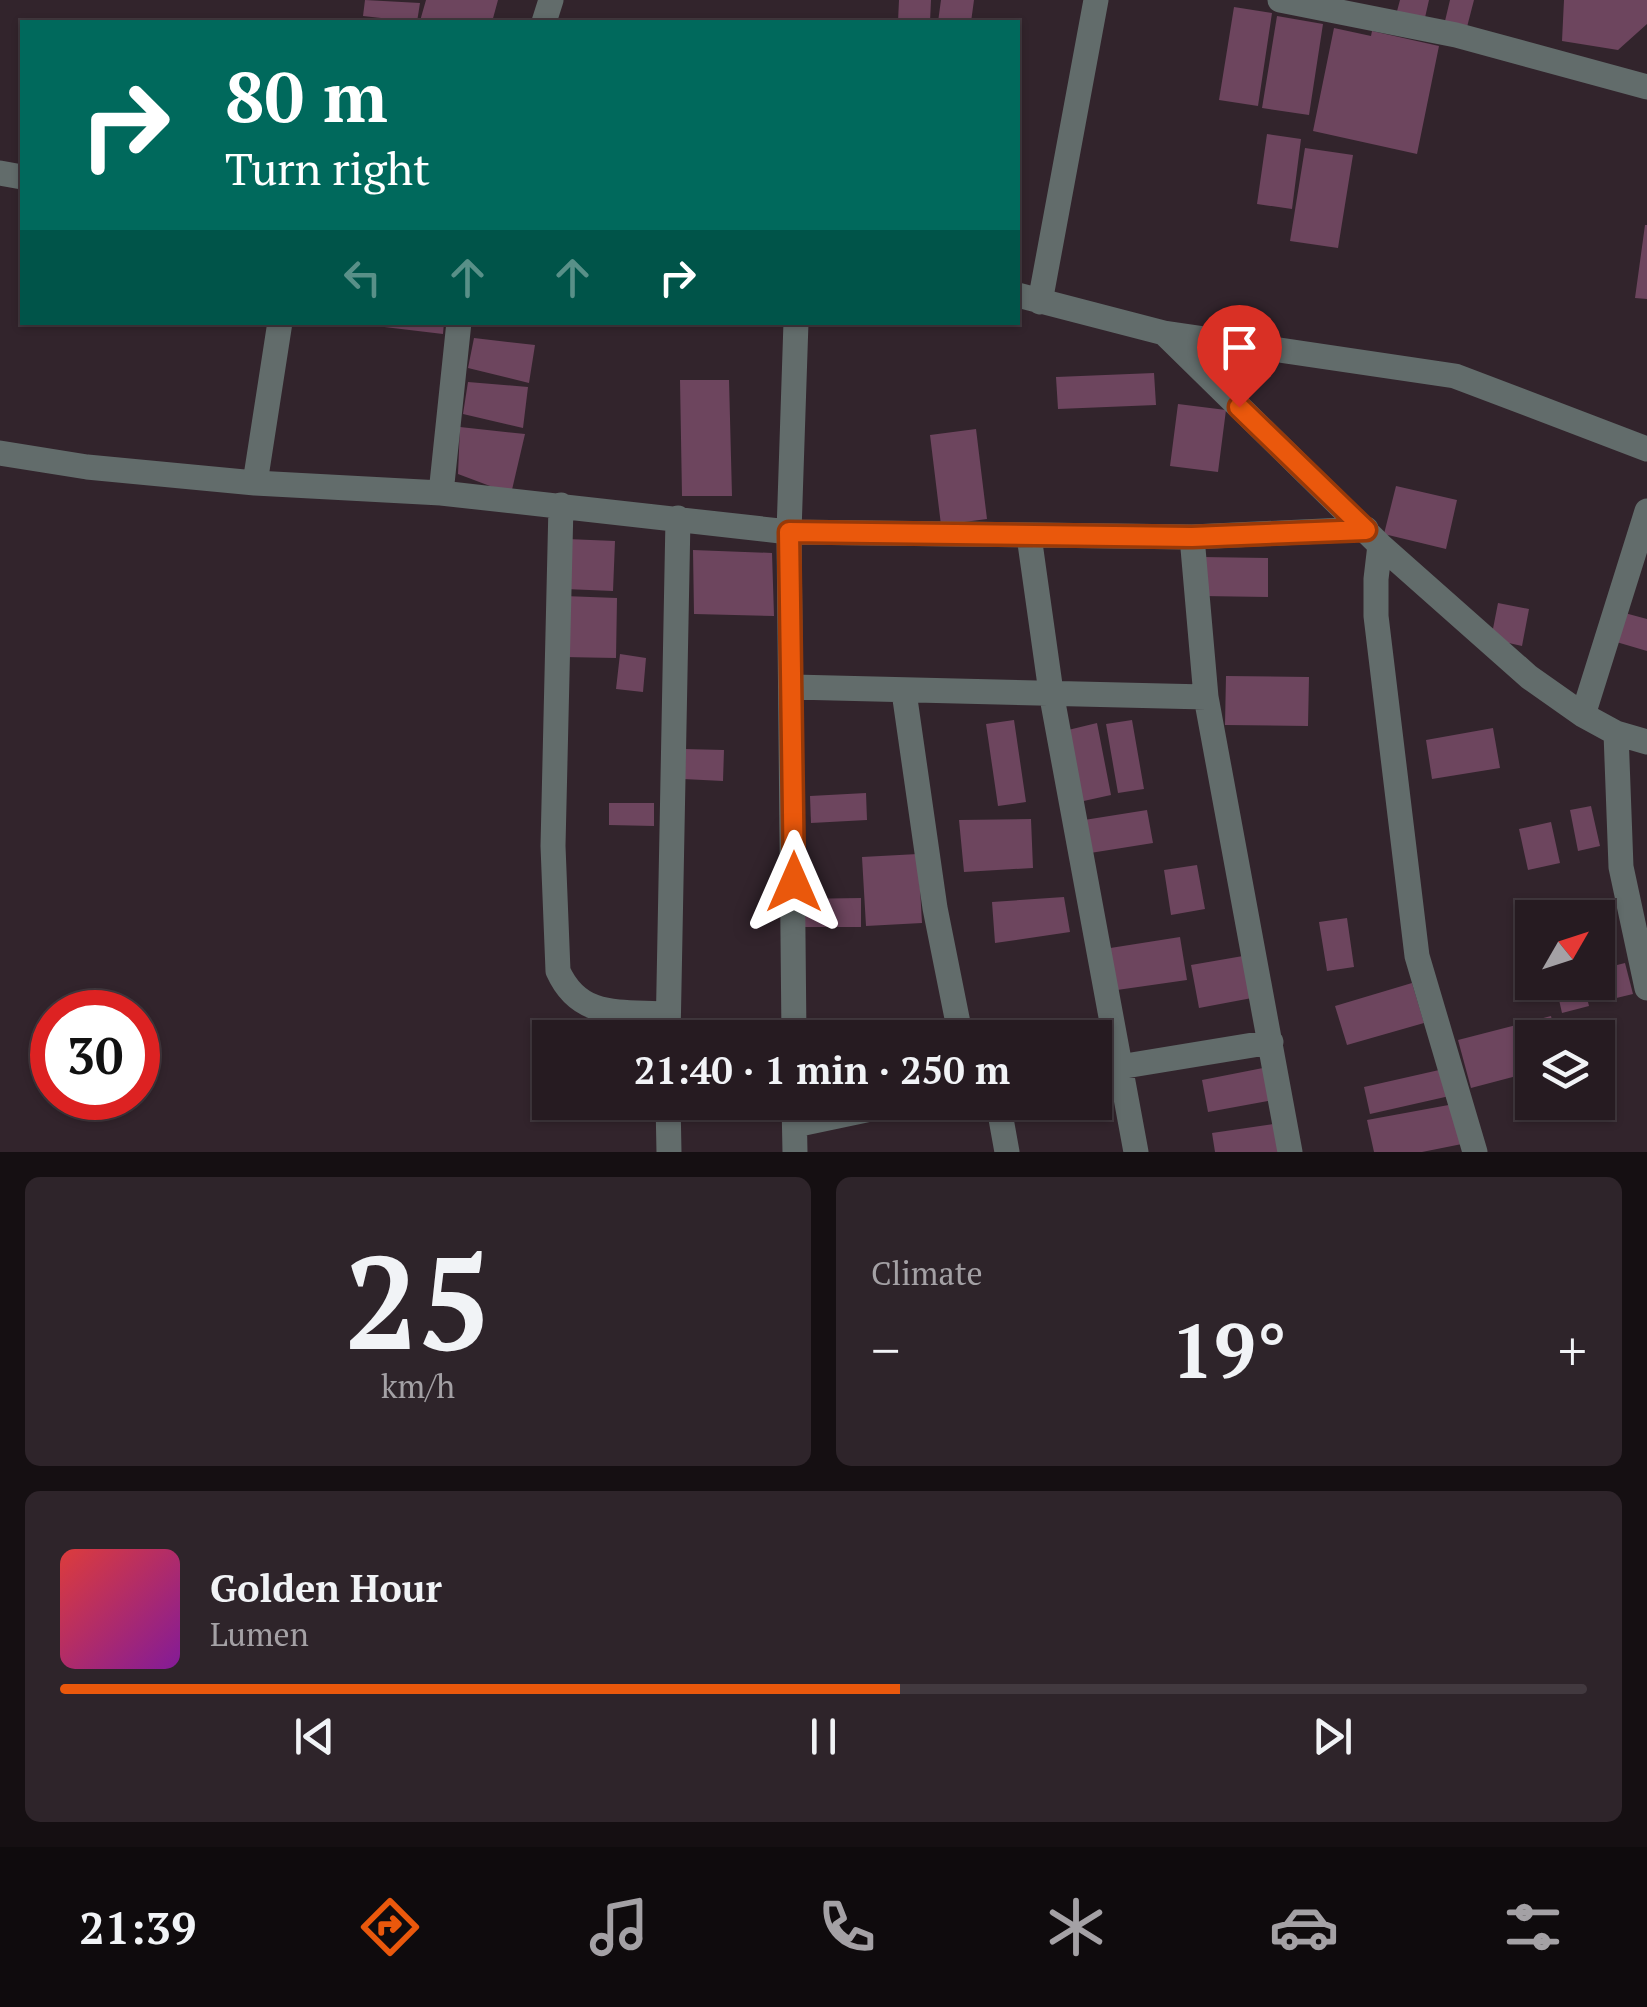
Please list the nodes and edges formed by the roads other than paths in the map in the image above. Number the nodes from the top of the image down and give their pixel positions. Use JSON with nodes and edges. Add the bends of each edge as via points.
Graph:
{"nodes":[{"id":1,"x":1096,"y":0,"type":"edge"},
{"id":2,"x":1280,"y":0,"type":"edge"},
{"id":3,"x":1647,"y":87,"type":"edge"},
{"id":4,"x":1029,"y":298,"type":"edge"},
{"id":5,"x":280,"y":325,"type":"edge"},
{"id":6,"x":459,"y":325,"type":"edge"},
{"id":7,"x":796,"y":325,"type":"edge"},
{"id":8,"x":1164,"y":333,"type":"junction"},
{"id":9,"x":1647,"y":450,"type":"edge"},
{"id":10,"x":0,"y":453,"type":"edge"},
{"id":11,"x":255,"y":483,"type":"junction"},
{"id":12,"x":441,"y":493,"type":"junction"},
{"id":13,"x":561,"y":505,"type":"junction"},
{"id":14,"x":1647,"y":511,"type":"edge"},
{"id":15,"x":678,"y":518,"type":"junction"},
{"id":16,"x":789,"y":532,"type":"junction"},
{"id":17,"x":1028,"y":536,"type":"junction"},
{"id":18,"x":1192,"y":537,"type":"junction"},
{"id":19,"x":1373,"y":537,"type":"junction"},
{"id":20,"x":793,"y":687,"type":"junction"},
{"id":21,"x":904,"y":692,"type":"junction"},
{"id":22,"x":1051,"y":692,"type":"junction"},
{"id":23,"x":1206,"y":697,"type":"junction"},
{"id":24,"x":1583,"y":715,"type":"junction"},
{"id":25,"x":1616,"y":733,"type":"junction"},
{"id":26,"x":1647,"y":742,"type":"edge"},
{"id":27,"x":1647,"y":988,"type":"edge"},
{"id":28,"x":643,"y":1020,"type":"edge"},
{"id":29,"x":668,"y":1020,"type":"edge"},
{"id":30,"x":794,"y":1020,"type":"edge"},
{"id":31,"x":958,"y":1020,"type":"edge"},
{"id":32,"x":1271,"y":1042,"type":"junction"},
{"id":33,"x":1123,"y":1067,"type":"junction"},
{"id":34,"x":1112,"y":1069,"type":"edge"},
{"id":35,"x":668,"y":1120,"type":"edge"},
{"id":36,"x":794,"y":1120,"type":"edge"},
{"id":37,"x":1001,"y":1120,"type":"edge"},
{"id":38,"x":668,"y":1152,"type":"edge"},
{"id":39,"x":795,"y":1152,"type":"edge"},
{"id":40,"x":1006,"y":1152,"type":"edge"},
{"id":41,"x":1136,"y":1152,"type":"edge"},
{"id":42,"x":1290,"y":1152,"type":"edge"},
{"id":43,"x":1475,"y":1152,"type":"edge"}],
"edges":[{"from":1,"to":4,"type":"street"},
{"from":2,"to":3,"type":"street","via":[[1456,35]]},
{"from":4,"to":8,"type":"street"},
{"from":5,"to":11,"type":"street"},
{"from":6,"to":12,"type":"street"},
{"from":7,"to":16,"type":"street"},
{"from":8,"to":9,"type":"street","via":[[1455,376]]},
{"from":8,"to":19,"type":"street"},
{"from":10,"to":11,"type":"street"},
{"from":11,"to":12,"type":"street"},
{"from":12,"to":13,"type":"street"},
{"from":13,"to":15,"type":"street"},
{"from":13,"to":28,"type":"street","via":[[553,846],[558,971],[578,1001]]},
{"from":14,"to":24,"type":"street"},
{"from":15,"to":16,"type":"street"},
{"from":15,"to":29,"type":"street"},
{"from":16,"to":17,"type":"street"},
{"from":16,"to":20,"type":"street"},
{"from":17,"to":18,"type":"street"},
{"from":17,"to":22,"type":"street"},
{"from":18,"to":19,"type":"street"},
{"from":18,"to":23,"type":"street"},
{"from":19,"to":24,"type":"street","via":[[1529,677]]},
{"from":19,"to":43,"type":"street","via":[[1410,918]]},
{"from":20,"to":21,"type":"street"},
{"from":20,"to":30,"type":"street"},
{"from":21,"to":22,"type":"street"},
{"from":21,"to":31,"type":"street"},
{"from":22,"to":23,"type":"street"},
{"from":22,"to":33,"type":"street"},
{"from":23,"to":32,"type":"street"},
{"from":24,"to":25,"type":"street"},
{"from":25,"to":26,"type":"street"},
{"from":25,"to":27,"type":"street","via":[[1621,868]]},
{"from":32,"to":33,"type":"street"},
{"from":32,"to":42,"type":"street"},
{"from":33,"to":34,"type":"street"},
{"from":33,"to":41,"type":"street"},
{"from":35,"to":38,"type":"street"},
{"from":36,"to":39,"type":"street"},
{"from":37,"to":40,"type":"street"}]}
